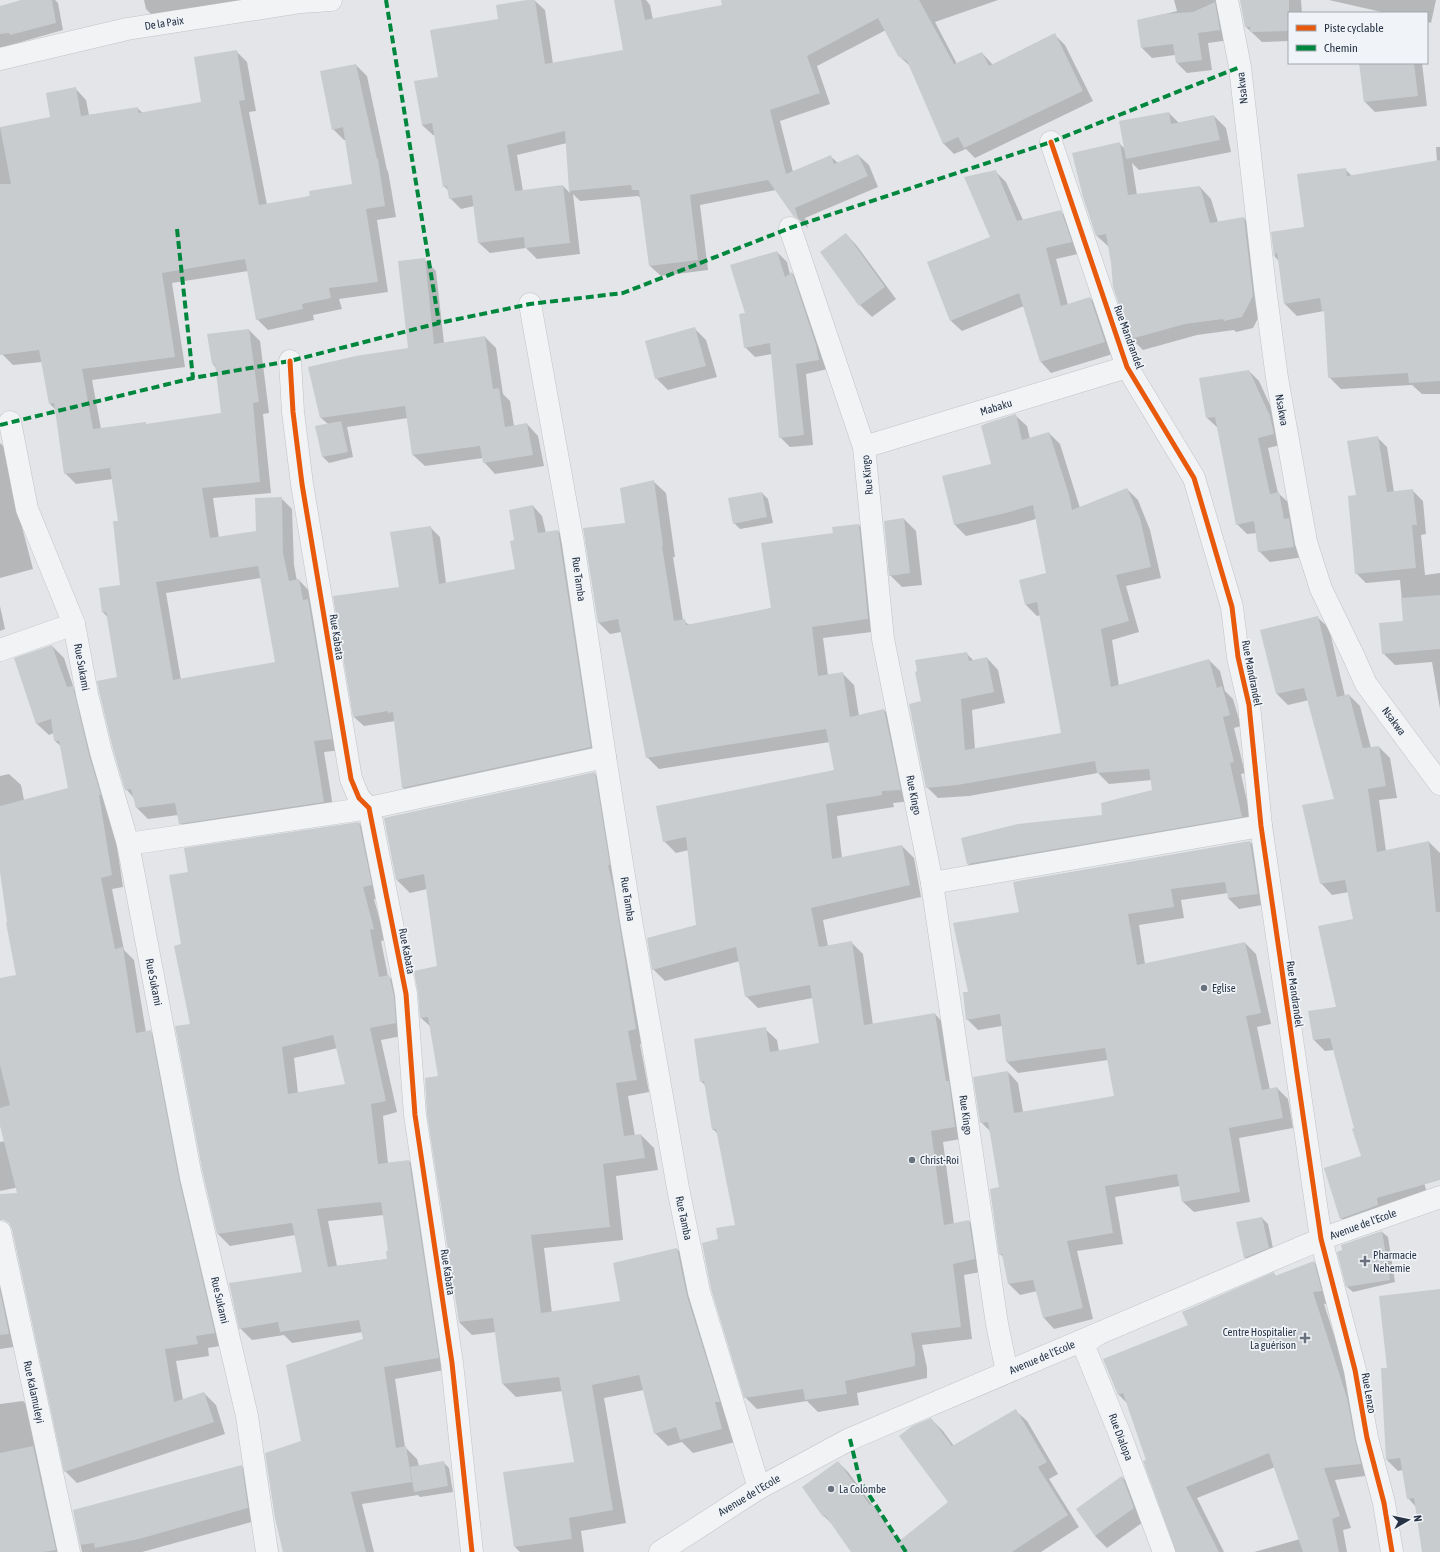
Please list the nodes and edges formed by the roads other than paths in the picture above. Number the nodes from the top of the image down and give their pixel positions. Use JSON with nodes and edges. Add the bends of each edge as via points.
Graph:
{"nodes":[{"id":1,"x":331,"y":0,"type":"edge"},
{"id":2,"x":1227,"y":0,"type":"edge"},
{"id":3,"x":0,"y":59,"type":"edge"},
{"id":4,"x":1051,"y":142,"type":"dead end"},
{"id":5,"x":790,"y":228,"type":"dead end"},
{"id":6,"x":530,"y":304,"type":"dead end"},
{"id":7,"x":290,"y":361,"type":"dead end"},
{"id":8,"x":1127,"y":367,"type":"junction"},
{"id":9,"x":10,"y":422,"type":"dead end"},
{"id":10,"x":864,"y":447,"type":"junction"},
{"id":11,"x":74,"y":624,"type":"junction"},
{"id":12,"x":0,"y":650,"type":"edge"},
{"id":13,"x":605,"y":757,"type":"junction"},
{"id":14,"x":1440,"y":784,"type":"edge"},
{"id":15,"x":369,"y":808,"type":"junction"},
{"id":16,"x":1260,"y":826,"type":"junction"},
{"id":17,"x":128,"y":844,"type":"junction"},
{"id":18,"x":932,"y":883,"type":"junction"},
{"id":19,"x":1440,"y":1197,"type":"edge"},
{"id":20,"x":0,"y":1232,"type":"edge"},
{"id":21,"x":1321,"y":1239,"type":"junction"},
{"id":22,"x":1101,"y":1332,"type":"junction"},
{"id":23,"x":1007,"y":1372,"type":"junction"},
{"id":24,"x":759,"y":1488,"type":"junction"},
{"id":25,"x":69,"y":1552,"type":"edge"},
{"id":26,"x":267,"y":1552,"type":"edge"},
{"id":27,"x":472,"y":1552,"type":"edge"},
{"id":28,"x":660,"y":1552,"type":"edge"},
{"id":29,"x":1164,"y":1552,"type":"edge"},
{"id":30,"x":1392,"y":1552,"type":"edge"}],
"edges":[{"from":1,"to":3,"type":"street","name":"De la Paix","via":[[301,2],[127,29]]},
{"from":2,"to":14,"type":"street","name":"Nsakwa","via":[[1240,67],[1277,378],[1306,542],[1320,588],[1366,684]]},
{"from":4,"to":8,"type":"street","name":"Rue Mandrandel"},
{"from":5,"to":10,"type":"street","name":"Rue Kingo"},
{"from":6,"to":13,"type":"street","name":"Rue Tamba","via":[[573,543]]},
{"from":7,"to":15,"type":"street","name":"Rue Kabata","via":[[302,484],[349,772],[359,798]]},
{"from":8,"to":10,"type":"street","name":"Mabaku"},
{"from":8,"to":16,"type":"street","name":"Rue Mandrandel","via":[[1194,478],[1232,607],[1238,657],[1249,704]]},
{"from":9,"to":11,"type":"street","name":"Rue Sukami","via":[[27,509]]},
{"from":10,"to":18,"type":"street","name":"Rue Kingo","via":[[883,639]]},
{"from":11,"to":12,"type":"street"},
{"from":11,"to":17,"type":"street","name":"Rue Sukami","via":[[101,752]]},
{"from":13,"to":15,"type":"street"},
{"from":13,"to":24,"type":"street","name":"Rue Tamba","via":[[678,1188],[698,1284]]},
{"from":15,"to":17,"type":"street"},
{"from":15,"to":27,"type":"street","name":"Rue Kabata","via":[[406,994],[415,1115],[452,1363]]},
{"from":16,"to":18,"type":"street"},
{"from":16,"to":21,"type":"street","name":"Rue Mandrandel"},
{"from":17,"to":26,"type":"street","name":"Rue Sukami","via":[[191,1177],[247,1416]]},
{"from":18,"to":23,"type":"street","name":"Rue Kingo","via":[[997,1324]]},
{"from":19,"to":21,"type":"street","name":"Avenue de l'Ecole"},
{"from":20,"to":25,"type":"street","name":"Rue Kalamuleyi"},
{"from":21,"to":22,"type":"street","name":"Avenue de l'Ecole"},
{"from":21,"to":30,"type":"street","name":"Rue Lenzo","via":[[1355,1370]]},
{"from":22,"to":23,"type":"street","name":"Avenue de l'Ecole"},
{"from":22,"to":29,"type":"street","name":"Rue Dialopa","via":[[1083,1344]]},
{"from":23,"to":24,"type":"street","name":"Avenue de l'Ecole","via":[[850,1439]]},
{"from":24,"to":28,"type":"street","name":"Avenue de l'Ecole"}]}
